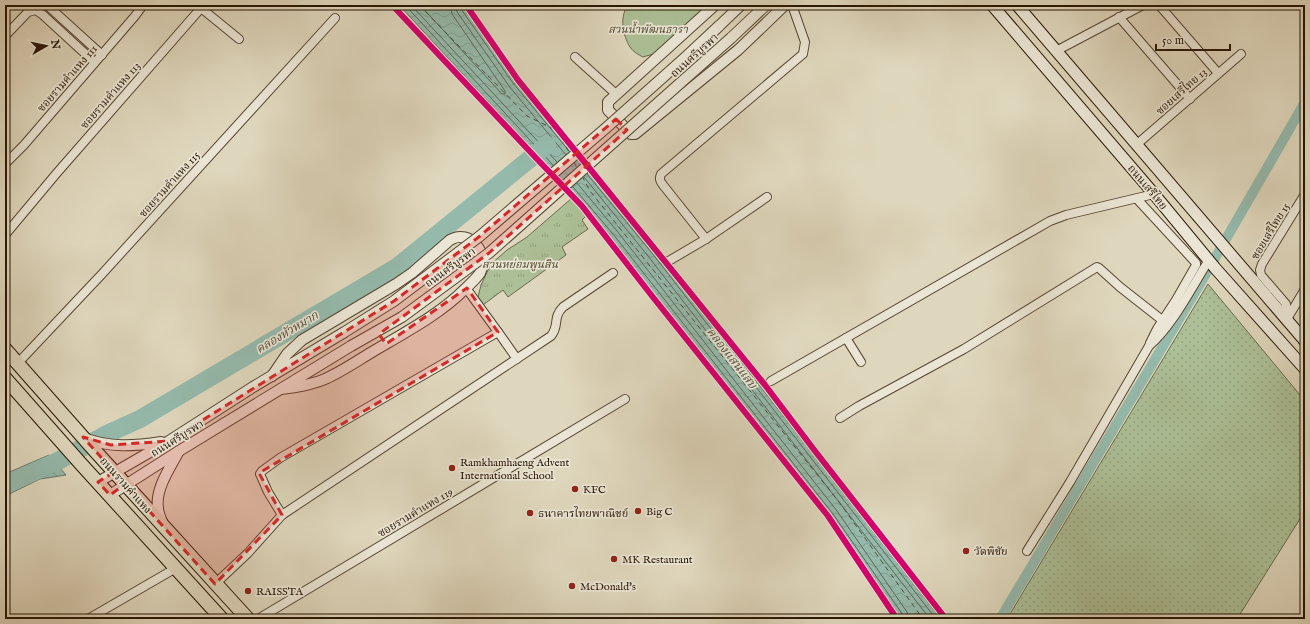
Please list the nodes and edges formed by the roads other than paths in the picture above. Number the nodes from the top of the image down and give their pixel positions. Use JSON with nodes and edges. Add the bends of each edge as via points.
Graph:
{"nodes":[{"id":1,"x":47,"y":5,"type":"edge"},
{"id":2,"x":143,"y":5,"type":"edge"},
{"id":3,"x":715,"y":5,"type":"edge"},
{"id":4,"x":741,"y":5,"type":"edge"},
{"id":5,"x":766,"y":5,"type":"edge"},
{"id":6,"x":785,"y":5,"type":"edge"},
{"id":7,"x":792,"y":5,"type":"edge"},
{"id":8,"x":992,"y":5,"type":"edge"},
{"id":9,"x":1016,"y":5,"type":"edge"},
{"id":10,"x":1143,"y":5,"type":"edge"},
{"id":11,"x":1159,"y":5,"type":"edge"},
{"id":12,"x":202,"y":7,"type":"edge"},
{"id":13,"x":1119,"y":17,"type":"junction"},
{"id":14,"x":335,"y":18,"type":"dead end"},
{"id":15,"x":5,"y":36,"type":"edge"},
{"id":16,"x":239,"y":39,"type":"dead end"},
{"id":17,"x":1056,"y":51,"type":"junction"},
{"id":18,"x":1240,"y":54,"type":"dead end"},
{"id":19,"x":102,"y":55,"type":"junction"},
{"id":20,"x":575,"y":57,"type":"dead end"},
{"id":21,"x":91,"y":59,"type":"dead end"},
{"id":22,"x":1218,"y":73,"type":"junction"},
{"id":23,"x":616,"y":94,"type":"junction"},
{"id":24,"x":1190,"y":99,"type":"junction"},
{"id":25,"x":1136,"y":145,"type":"junction"},
{"id":26,"x":5,"y":164,"type":"edge"},
{"id":27,"x":1154,"y":194,"type":"junction"},
{"id":28,"x":1305,"y":194,"type":"edge"},
{"id":29,"x":768,"y":197,"type":"dead end"},
{"id":30,"x":1137,"y":199,"type":"junction"},
{"id":31,"x":5,"y":235,"type":"edge"},
{"id":32,"x":706,"y":239,"type":"junction"},
{"id":33,"x":1208,"y":259,"type":"junction"},
{"id":34,"x":666,"y":262,"type":"dead end"},
{"id":35,"x":613,"y":273,"type":"dead end"},
{"id":36,"x":466,"y":288,"type":"junction"},
{"id":37,"x":1305,"y":289,"type":"edge"},
{"id":38,"x":1286,"y":319,"type":"junction"},
{"id":39,"x":1162,"y":320,"type":"junction"},
{"id":40,"x":498,"y":332,"type":"junction"},
{"id":41,"x":846,"y":338,"type":"junction"},
{"id":42,"x":1305,"y":341,"type":"edge"},
{"id":43,"x":1149,"y":346,"type":"junction"},
{"id":44,"x":5,"y":349,"type":"edge"},
{"id":45,"x":517,"y":359,"type":"junction"},
{"id":46,"x":861,"y":362,"type":"dead end"},
{"id":47,"x":17,"y":364,"type":"junction"},
{"id":48,"x":1305,"y":369,"type":"edge"},
{"id":49,"x":272,"y":376,"type":"junction"},
{"id":50,"x":5,"y":378,"type":"edge"},
{"id":51,"x":771,"y":381,"type":"dead end"},
{"id":52,"x":281,"y":389,"type":"junction"},
{"id":53,"x":624,"y":399,"type":"dead end"},
{"id":54,"x":840,"y":418,"type":"dead end"},
{"id":55,"x":83,"y":437,"type":"junction"},
{"id":56,"x":169,"y":441,"type":"junction"},
{"id":57,"x":178,"y":451,"type":"junction"},
{"id":58,"x":114,"y":472,"type":"junction"},
{"id":59,"x":98,"y":482,"type":"junction"},
{"id":60,"x":125,"y":484,"type":"junction"},
{"id":61,"x":110,"y":495,"type":"junction"},
{"id":62,"x":282,"y":515,"type":"junction"},
{"id":63,"x":164,"y":527,"type":"junction"},
{"id":64,"x":1027,"y":551,"type":"dead end"},
{"id":65,"x":176,"y":568,"type":"junction"},
{"id":66,"x":215,"y":584,"type":"junction"},
{"id":67,"x":88,"y":619,"type":"edge"},
{"id":68,"x":222,"y":619,"type":"edge"},
{"id":69,"x":248,"y":619,"type":"edge"},
{"id":70,"x":258,"y":619,"type":"edge"}],
"edges":[{"from":1,"to":19,"type":"street"},
{"from":2,"to":19,"type":"street","name":"ซอยรามคำแหง 111"},
{"from":3,"to":23,"type":"street"},
{"from":4,"to":49,"type":"street","name":"ถนนศรีบูรพา","bridge":true,"via":[[606,128],[480,236],[394,301]]},
{"from":5,"to":52,"type":"street","name":"ถนนศรีบูรพา","bridge":true,"via":[[489,253],[402,317]]},
{"from":6,"to":23,"type":"street","via":[[738,50],[634,134],[631,134],[608,110],[608,102]]},
{"from":7,"to":32,"type":"street","via":[[805,42],[803,54],[661,174],[660,182]]},
{"from":8,"to":27,"type":"main road","name":"ถนนเสรีไทย"},
{"from":9,"to":17,"type":"main road","name":"ถนนเสรีไทย"},
{"from":10,"to":13,"type":"street"},
{"from":11,"to":22,"type":"street"},
{"from":12,"to":16,"type":"street","name":"ซอยรามคำแหง 113"},
{"from":12,"to":31,"type":"street","name":"ซอยรามคำแหง 113"},
{"from":13,"to":17,"type":"street"},
{"from":13,"to":24,"type":"street"},
{"from":14,"to":47,"type":"street","name":"ซอยรามคำแหง 115"},
{"from":15,"to":21,"type":"street","via":[[28,12],[36,10]]},
{"from":17,"to":25,"type":"main road","name":"ถนนเสรีไทย"},
{"from":18,"to":22,"type":"street","name":"ซอยเสรีไทย 13"},
{"from":19,"to":26,"type":"street","name":"ซอยรามคำแหง 111","via":[[24,146]]},
{"from":20,"to":23,"type":"street"},
{"from":22,"to":24,"type":"street","name":"ซอยเสรีไทย 13"},
{"from":24,"to":25,"type":"street","name":"ซอยเสรีไทย 13"},
{"from":25,"to":38,"type":"main road","name":"ถนนเสรีไทย"},
{"from":27,"to":30,"type":"street"},
{"from":27,"to":33,"type":"main road","name":"ถนนเสรีไทย"},
{"from":28,"to":38,"type":"street","name":"ซอยเสรีไทย 15","via":[[1260,270],[1261,275],[1286,304]]},
{"from":29,"to":32,"type":"street"},
{"from":30,"to":39,"type":"street","via":[[1196,263]]},
{"from":30,"to":41,"type":"street","via":[[1050,221]]},
{"from":32,"to":34,"type":"street"},
{"from":33,"to":43,"type":"street","via":[[1174,317]]},
{"from":33,"to":48,"type":"main road","name":"ถนนเสรีไทย"},
{"from":35,"to":45,"type":"street","via":[[563,306],[557,313],[551,336]]},
{"from":36,"to":40,"type":"street"},
{"from":36,"to":49,"type":"street","via":[[480,273],[482,254],[471,240],[462,236],[455,237],[396,284],[302,340],[287,354]]},
{"from":36,"to":52,"type":"street","via":[[426,320],[334,374],[312,384]]},
{"from":37,"to":38,"type":"street"},
{"from":38,"to":42,"type":"main road","name":"ถนนเสรีไทย"},
{"from":39,"to":43,"type":"street"},
{"from":39,"to":54,"type":"street","via":[[1096,267],[964,349]]},
{"from":40,"to":45,"type":"street"},
{"from":40,"to":62,"type":"street","via":[[262,471],[261,476],[268,492]]},
{"from":41,"to":46,"type":"street"},
{"from":41,"to":51,"type":"street"},
{"from":43,"to":64,"type":"street"},
{"from":44,"to":47,"type":"main road","name":"ถนนรามคำแหง"},
{"from":45,"to":62,"type":"street"},
{"from":47,"to":55,"type":"main road","name":"ถนนรามคำแหง"},
{"from":49,"to":56,"type":"street","name":"ถนนศรีบูรพา"},
{"from":50,"to":59,"type":"main road","name":"ถนนรามคำแหง"},
{"from":52,"to":57,"type":"street","name":"ถนนศรีบูรพา"},
{"from":53,"to":70,"type":"street","name":"ซอยรามคำแหง 119"},
{"from":55,"to":56,"type":"street","via":[[95,442],[128,446]]},
{"from":55,"to":58,"type":"main road","name":"ถนนรามคำแหง"},
{"from":56,"to":58,"type":"street","name":"ถนนศรีบูรพา"},
{"from":57,"to":60,"type":"street","name":"ถนนศรีบูรพา"},
{"from":57,"to":63,"type":"street","via":[[159,493],[158,508]]},
{"from":58,"to":59,"type":"street","name":"ถนนศรีบูรพา"},
{"from":58,"to":60,"type":"main road","name":"ถนนรามคำแหง"},
{"from":59,"to":61,"type":"main road","name":"ถนนรามคำแหง"},
{"from":60,"to":61,"type":"street","name":"ถนนศรีบูรพา"},
{"from":60,"to":63,"type":"main road","name":"ถนนรามคำแหง"},
{"from":61,"to":65,"type":"main road","name":"ถนนรามคำแหง"},
{"from":62,"to":66,"type":"street","via":[[248,553]]},
{"from":63,"to":66,"type":"main road","name":"ถนนรามคำแหง"},
{"from":65,"to":67,"type":"street"},
{"from":65,"to":68,"type":"main road","name":"ถนนรามคำแหง"},
{"from":66,"to":69,"type":"main road","name":"ถนนรามคำแหง"}]}
